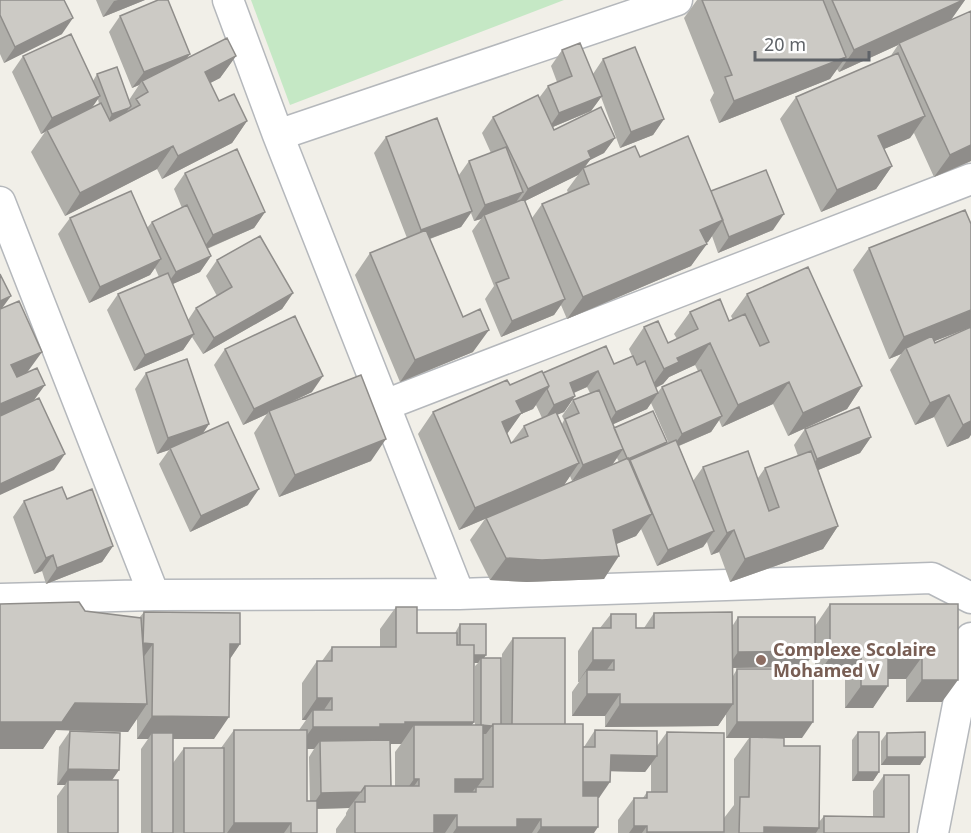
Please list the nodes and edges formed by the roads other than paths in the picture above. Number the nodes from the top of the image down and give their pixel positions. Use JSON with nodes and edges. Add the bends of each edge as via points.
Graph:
{"nodes":[{"id":1,"x":228,"y":0,"type":"edge"},
{"id":2,"x":677,"y":0,"type":"edge"},
{"id":3,"x":278,"y":135,"type":"junction"},
{"id":4,"x":971,"y":179,"type":"edge"},
{"id":5,"x":0,"y":202,"type":"edge"},
{"id":6,"x":385,"y":405,"type":"junction"},
{"id":7,"x":459,"y":594,"type":"junction"},
{"id":8,"x":154,"y":595,"type":"junction"},
{"id":9,"x":971,"y":598,"type":"edge"},
{"id":10,"x":0,"y":599,"type":"edge"},
{"id":11,"x":971,"y":638,"type":"edge"},
{"id":12,"x":933,"y":833,"type":"edge"}],
"edges":[{"from":1,"to":3,"type":"street"},
{"from":2,"to":3,"type":"street"},
{"from":3,"to":6,"type":"street"},
{"from":4,"to":6,"type":"street"},
{"from":5,"to":8,"type":"street"},
{"from":6,"to":7,"type":"street"},
{"from":7,"to":8,"type":"street"},
{"from":7,"to":9,"type":"street","via":[[932,578]]},
{"from":8,"to":10,"type":"street"},
{"from":11,"to":12,"type":"street"}]}
